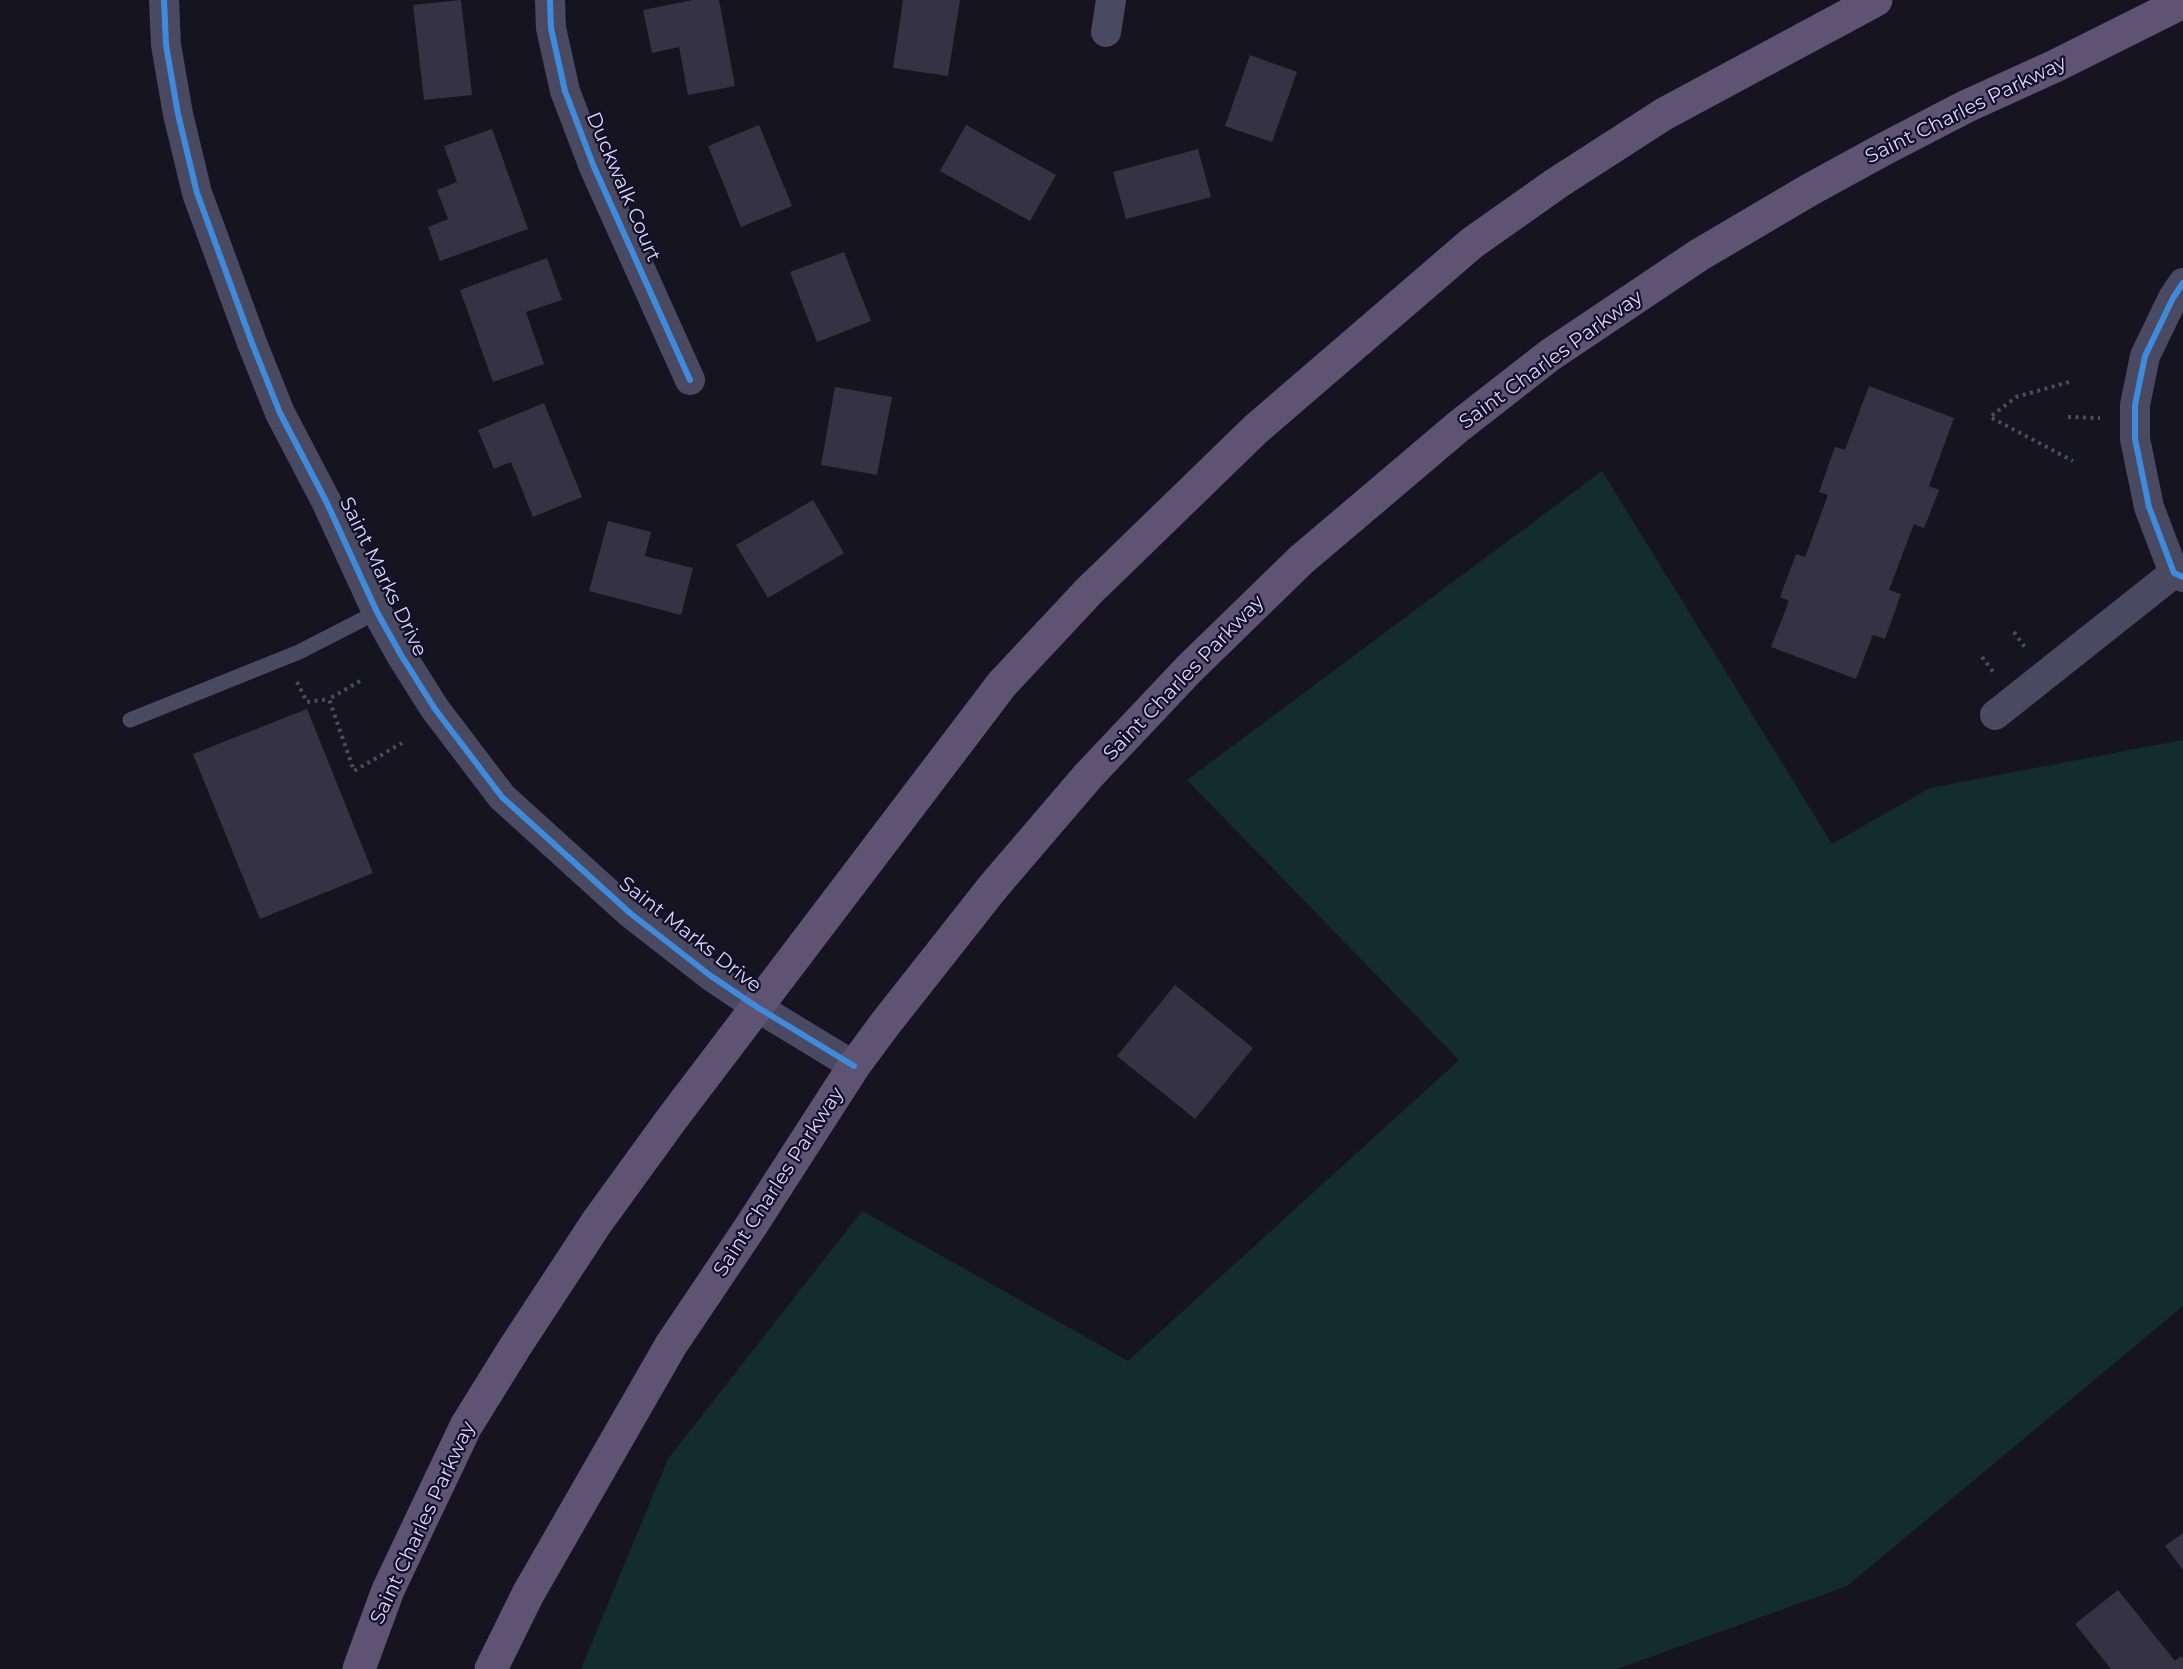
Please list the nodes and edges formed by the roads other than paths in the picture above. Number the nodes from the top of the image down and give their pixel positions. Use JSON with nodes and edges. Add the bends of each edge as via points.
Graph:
{"nodes":[{"id":1,"x":165,"y":0,"type":"edge"},
{"id":2,"x":550,"y":0,"type":"edge"},
{"id":3,"x":1111,"y":0,"type":"edge"},
{"id":4,"x":1876,"y":0,"type":"edge"},
{"id":5,"x":2183,"y":2,"type":"edge"},
{"id":6,"x":1106,"y":32,"type":"dead end"},
{"id":7,"x":2183,"y":283,"type":"edge"},
{"id":8,"x":690,"y":380,"type":"dead end"},
{"id":9,"x":2179,"y":575,"type":"edge"},
{"id":10,"x":377,"y":612,"type":"junction"},
{"id":11,"x":1995,"y":715,"type":"dead end"},
{"id":12,"x":130,"y":720,"type":"dead end"},
{"id":13,"x":757,"y":1007,"type":"junction"},
{"id":14,"x":854,"y":1066,"type":"junction"},
{"id":15,"x":359,"y":1669,"type":"edge"},
{"id":16,"x":491,"y":1669,"type":"edge"}],
"edges":[{"from":1,"to":10,"type":"street","name":"Saint Marks Drive","via":[[166,45],[197,193],[280,413],[327,501]]},
{"from":2,"to":8,"type":"street","name":"Duckwalk Court","via":[[551,28],[565,91],[594,167]]},
{"from":3,"to":6,"type":"street"},
{"from":4,"to":13,"type":"main road","name":"Saint Charles Parkway","via":[[1664,114],[1557,183],[1472,243],[1256,429],[1089,591],[1002,684]]},
{"from":5,"to":14,"type":"main road","name":"Saint Charles Parkway","via":[[1967,106],[1811,189],[1699,255],[1550,355],[1459,426],[1301,560],[1189,669],[993,887]]},
{"from":7,"to":9,"type":"street","via":[[2145,356],[2135,405],[2135,439],[2146,497]]},
{"from":9,"to":11,"type":"street"},
{"from":10,"to":12,"type":"lane","via":[[299,652]]},
{"from":10,"to":13,"type":"street","name":"Saint Marks Drive","via":[[435,709],[502,797],[630,913]]},
{"from":13,"to":14,"type":"street","name":"Saint Marks Drive"},
{"from":13,"to":15,"type":"main road","name":"Saint Charles Parkway","via":[[597,1222],[466,1426],[388,1590]]},
{"from":14,"to":16,"type":"main road","name":"Saint Charles Parkway","via":[[671,1345],[528,1594]]}]}
